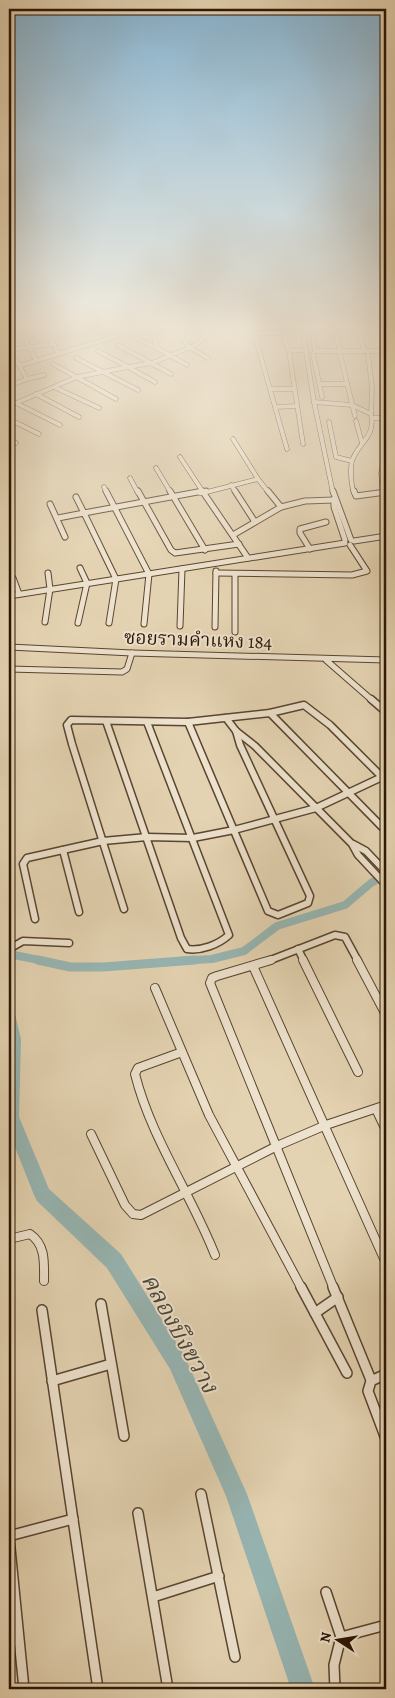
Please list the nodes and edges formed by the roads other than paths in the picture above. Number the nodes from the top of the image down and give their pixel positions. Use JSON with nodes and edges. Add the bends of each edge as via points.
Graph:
{"nodes":[{"id":1,"x":20,"y":405,"type":"edge"},
{"id":2,"x":57,"y":405,"type":"edge"},
{"id":3,"x":93,"y":405,"type":"edge"},
{"id":4,"x":315,"y":405,"type":"edge"},
{"id":5,"x":352,"y":405,"type":"joint"},
{"id":6,"x":372,"y":405,"type":"edge"},
{"id":7,"x":297,"y":406,"type":"joint"},
{"id":8,"x":275,"y":407,"type":"joint"},
{"id":9,"x":99,"y":408,"type":"dead end"},
{"id":10,"x":372,"y":416,"type":"junction"},
{"id":11,"x":79,"y":417,"type":"dead end"},
{"id":12,"x":386,"y":418,"type":"edge"},
{"id":13,"x":9,"y":419,"type":"edge"},
{"id":14,"x":329,"y":422,"type":"dead end"},
{"id":15,"x":60,"y":425,"type":"dead end"},
{"id":16,"x":39,"y":434,"type":"dead end"},
{"id":17,"x":9,"y":439,"type":"edge"},
{"id":18,"x":233,"y":439,"type":"dead end"},
{"id":19,"x":16,"y":443,"type":"dead end"},
{"id":20,"x":362,"y":443,"type":"junction"},
{"id":21,"x":303,"y":444,"type":"dead end"},
{"id":22,"x":288,"y":449,"type":"dead end"},
{"id":23,"x":386,"y":454,"type":"edge"},
{"id":24,"x":180,"y":457,"type":"dead end"},
{"id":25,"x":352,"y":460,"type":"junction"},
{"id":26,"x":156,"y":468,"type":"dead end"},
{"id":27,"x":130,"y":478,"type":"dead end"},
{"id":28,"x":258,"y":479,"type":"junction"},
{"id":29,"x":231,"y":485,"type":"junction"},
{"id":30,"x":104,"y":487,"type":"dead end"},
{"id":31,"x":203,"y":492,"type":"junction"},
{"id":32,"x":385,"y":492,"type":"edge"},
{"id":33,"x":76,"y":497,"type":"dead end"},
{"id":34,"x":172,"y":498,"type":"junction"},
{"id":35,"x":334,"y":498,"type":"junction"},
{"id":36,"x":144,"y":502,"type":"junction"},
{"id":37,"x":50,"y":504,"type":"dead end"},
{"id":38,"x":281,"y":507,"type":"junction"},
{"id":39,"x":115,"y":508,"type":"junction"},
{"id":40,"x":84,"y":513,"type":"junction"},
{"id":41,"x":58,"y":518,"type":"junction"},
{"id":42,"x":345,"y":520,"type":"junction"},
{"id":43,"x":338,"y":521,"type":"junction"},
{"id":44,"x":255,"y":522,"type":"junction"},
{"id":45,"x":326,"y":522,"type":"dead end"},
{"id":46,"x":233,"y":535,"type":"junction"},
{"id":47,"x":64,"y":537,"type":"dead end"},
{"id":48,"x":380,"y":537,"type":"dead end"},
{"id":49,"x":349,"y":542,"type":"junction"},
{"id":50,"x":239,"y":544,"type":"junction"},
{"id":51,"x":310,"y":549,"type":"junction"},
{"id":52,"x":205,"y":550,"type":"junction"},
{"id":53,"x":248,"y":558,"type":"junction"},
{"id":54,"x":216,"y":564,"type":"junction"},
{"id":55,"x":80,"y":568,"type":"dead end"},
{"id":56,"x":182,"y":569,"type":"junction"},
{"id":57,"x":48,"y":573,"type":"dead end"},
{"id":58,"x":216,"y":573,"type":"junction"},
{"id":59,"x":149,"y":574,"type":"junction"},
{"id":60,"x":235,"y":574,"type":"junction"},
{"id":61,"x":13,"y":578,"type":"dead end"},
{"id":62,"x":116,"y":579,"type":"junction"},
{"id":63,"x":87,"y":583,"type":"junction"},
{"id":64,"x":50,"y":589,"type":"junction"},
{"id":65,"x":19,"y":594,"type":"junction"},
{"id":66,"x":9,"y":596,"type":"edge"},
{"id":67,"x":45,"y":622,"type":"dead end"},
{"id":68,"x":78,"y":623,"type":"dead end"},
{"id":69,"x":109,"y":623,"type":"dead end"},
{"id":70,"x":144,"y":624,"type":"dead end"},
{"id":71,"x":180,"y":626,"type":"dead end"},
{"id":72,"x":215,"y":627,"type":"dead end"},
{"id":73,"x":235,"y":632,"type":"dead end"},
{"id":74,"x":9,"y":647,"type":"edge"},
{"id":75,"x":132,"y":653,"type":"junction"},
{"id":76,"x":326,"y":660,"type":"junction"},
{"id":77,"x":386,"y":660,"type":"edge"},
{"id":78,"x":9,"y":669,"type":"edge"},
{"id":79,"x":386,"y":712,"type":"edge"},
{"id":80,"x":270,"y":713,"type":"junction"},
{"id":81,"x":226,"y":718,"type":"junction"},
{"id":82,"x":106,"y":720,"type":"junction"},
{"id":83,"x":147,"y":722,"type":"junction"},
{"id":84,"x":188,"y":722,"type":"junction"},
{"id":85,"x":236,"y":731,"type":"junction"},
{"id":86,"x":384,"y":779,"type":"edge"},
{"id":87,"x":349,"y":793,"type":"junction"},
{"id":88,"x":316,"y":808,"type":"junction"},
{"id":89,"x":274,"y":820,"type":"junction"},
{"id":90,"x":234,"y":830,"type":"junction"},
{"id":91,"x":386,"y":831,"type":"edge"},
{"id":92,"x":146,"y":837,"type":"junction"},
{"id":93,"x":193,"y":838,"type":"junction"},
{"id":94,"x":102,"y":841,"type":"junction"},
{"id":95,"x":352,"y":844,"type":"junction"},
{"id":96,"x":63,"y":850,"type":"junction"},
{"id":97,"x":386,"y":872,"type":"edge"},
{"id":98,"x":386,"y":885,"type":"edge"},
{"id":99,"x":124,"y":909,"type":"dead end"},
{"id":100,"x":79,"y":912,"type":"dead end"},
{"id":101,"x":35,"y":918,"type":"dead end"},
{"id":102,"x":68,"y":943,"type":"dead end"},
{"id":103,"x":9,"y":949,"type":"edge"},
{"id":104,"x":298,"y":949,"type":"junction"},
{"id":105,"x":253,"y":966,"type":"junction"},
{"id":106,"x":155,"y":988,"type":"dead end"},
{"id":107,"x":386,"y":1015,"type":"edge"},
{"id":108,"x":182,"y":1052,"type":"junction"},
{"id":109,"x":358,"y":1072,"type":"dead end"},
{"id":110,"x":386,"y":1105,"type":"edge"},
{"id":111,"x":376,"y":1109,"type":"junction"},
{"id":112,"x":326,"y":1125,"type":"junction"},
{"id":113,"x":386,"y":1130,"type":"edge"},
{"id":114,"x":91,"y":1134,"type":"dead end"},
{"id":115,"x":276,"y":1146,"type":"junction"},
{"id":116,"x":236,"y":1166,"type":"junction"},
{"id":117,"x":186,"y":1192,"type":"junction"},
{"id":118,"x":9,"y":1195,"type":"edge"},
{"id":119,"x":9,"y":1222,"type":"edge"},
{"id":120,"x":9,"y":1238,"type":"edge"},
{"id":121,"x":215,"y":1256,"type":"dead end"},
{"id":122,"x":386,"y":1263,"type":"edge"},
{"id":123,"x":44,"y":1281,"type":"dead end"},
{"id":124,"x":338,"y":1297,"type":"junction"},
{"id":125,"x":101,"y":1304,"type":"dead end"},
{"id":126,"x":42,"y":1310,"type":"dead end"},
{"id":127,"x":316,"y":1313,"type":"junction"},
{"id":128,"x":111,"y":1364,"type":"junction"},
{"id":129,"x":347,"y":1373,"type":"dead end"},
{"id":130,"x":386,"y":1374,"type":"edge"},
{"id":131,"x":371,"y":1380,"type":"junction"},
{"id":132,"x":52,"y":1381,"type":"junction"},
{"id":133,"x":124,"y":1436,"type":"dead end"},
{"id":134,"x":386,"y":1439,"type":"edge"},
{"id":135,"x":201,"y":1494,"type":"dead end"},
{"id":136,"x":138,"y":1513,"type":"dead end"},
{"id":137,"x":73,"y":1519,"type":"junction"},
{"id":138,"x":9,"y":1537,"type":"edge"},
{"id":139,"x":219,"y":1576,"type":"junction"},
{"id":140,"x":326,"y":1592,"type":"dead end"},
{"id":141,"x":152,"y":1597,"type":"junction"},
{"id":142,"x":386,"y":1625,"type":"edge"},
{"id":143,"x":341,"y":1637,"type":"junction"},
{"id":144,"x":234,"y":1657,"type":"dead end"},
{"id":145,"x":24,"y":1689,"type":"edge"},
{"id":146,"x":98,"y":1689,"type":"edge"},
{"id":147,"x":168,"y":1689,"type":"edge"},
{"id":148,"x":335,"y":1689,"type":"edge"}],
"edges":[{"from":1,"to":15,"type":"street"},
{"from":2,"to":11,"type":"street"},
{"from":3,"to":9,"type":"street"},
{"from":4,"to":35,"type":"street"},
{"from":5,"to":10,"type":"street"},
{"from":5,"to":20,"type":"street"},
{"from":6,"to":10,"type":"street"},
{"from":7,"to":8,"type":"street"},
{"from":7,"to":21,"type":"street"},
{"from":8,"to":22,"type":"street"},
{"from":10,"to":12,"type":"street"},
{"from":10,"to":20,"type":"street","via":[[371,432]]},
{"from":13,"to":16,"type":"street"},
{"from":14,"to":25,"type":"street","via":[[336,457]]},
{"from":17,"to":19,"type":"street"},
{"from":18,"to":28,"type":"street"},
{"from":20,"to":25,"type":"street"},
{"from":23,"to":32,"type":"street","via":[[380,479]]},
{"from":24,"to":31,"type":"street"},
{"from":25,"to":32,"type":"street","via":[[354,494]]},
{"from":26,"to":34,"type":"street"},
{"from":27,"to":36,"type":"street"},
{"from":28,"to":29,"type":"street"},
{"from":28,"to":38,"type":"street"},
{"from":29,"to":31,"type":"street"},
{"from":29,"to":44,"type":"street"},
{"from":30,"to":39,"type":"street"},
{"from":31,"to":34,"type":"street"},
{"from":31,"to":46,"type":"street"},
{"from":33,"to":40,"type":"street"},
{"from":34,"to":36,"type":"street"},
{"from":34,"to":52,"type":"street"},
{"from":35,"to":38,"type":"street"},
{"from":35,"to":42,"type":"street"},
{"from":35,"to":43,"type":"street"},
{"from":36,"to":39,"type":"street"},
{"from":36,"to":52,"type":"street","via":[[171,550],[181,554]]},
{"from":37,"to":41,"type":"street"},
{"from":38,"to":44,"type":"street"},
{"from":39,"to":40,"type":"street"},
{"from":39,"to":59,"type":"street"},
{"from":40,"to":41,"type":"street"},
{"from":40,"to":62,"type":"street"},
{"from":41,"to":47,"type":"street"},
{"from":42,"to":43,"type":"street"},
{"from":42,"to":49,"type":"street"},
{"from":43,"to":49,"type":"street"},
{"from":44,"to":46,"type":"street"},
{"from":45,"to":51,"type":"street","via":[[300,529]]},
{"from":46,"to":50,"type":"street"},
{"from":48,"to":49,"type":"street"},
{"from":49,"to":51,"type":"street"},
{"from":49,"to":60,"type":"street","via":[[367,571],[352,575]]},
{"from":50,"to":52,"type":"street"},
{"from":50,"to":53,"type":"street"},
{"from":51,"to":53,"type":"street"},
{"from":53,"to":54,"type":"street"},
{"from":54,"to":56,"type":"street"},
{"from":54,"to":58,"type":"street"},
{"from":55,"to":63,"type":"street"},
{"from":56,"to":59,"type":"street"},
{"from":56,"to":71,"type":"street"},
{"from":57,"to":64,"type":"street"},
{"from":58,"to":60,"type":"street"},
{"from":58,"to":72,"type":"street"},
{"from":59,"to":62,"type":"street"},
{"from":59,"to":70,"type":"street"},
{"from":60,"to":73,"type":"street"},
{"from":61,"to":65,"type":"street"},
{"from":62,"to":63,"type":"street"},
{"from":62,"to":69,"type":"street"},
{"from":63,"to":64,"type":"street"},
{"from":63,"to":68,"type":"street"},
{"from":64,"to":65,"type":"street"},
{"from":64,"to":67,"type":"street"},
{"from":65,"to":66,"type":"street"},
{"from":74,"to":75,"type":"street","name":"ซอยรามคำแหง 184"},
{"from":75,"to":76,"type":"street","name":"ซอยรามคำแหง 184"},
{"from":75,"to":78,"type":"street","via":[[127,669],[122,672]]},
{"from":76,"to":77,"type":"street","name":"ซอยรามคำแหง 184"},
{"from":76,"to":79,"type":"street"},
{"from":80,"to":81,"type":"street"},
{"from":80,"to":86,"type":"street","via":[[299,706],[309,707]]},
{"from":80,"to":87,"type":"street"},
{"from":81,"to":84,"type":"street"},
{"from":81,"to":85,"type":"street"},
{"from":82,"to":83,"type":"street"},
{"from":82,"to":92,"type":"street"},
{"from":82,"to":94,"type":"street","via":[[68,723]]},
{"from":83,"to":84,"type":"street"},
{"from":83,"to":93,"type":"street"},
{"from":84,"to":90,"type":"street"},
{"from":85,"to":88,"type":"street"},
{"from":85,"to":89,"type":"street"},
{"from":86,"to":87,"type":"street"},
{"from":87,"to":88,"type":"street"},
{"from":87,"to":91,"type":"street"},
{"from":88,"to":89,"type":"street"},
{"from":88,"to":95,"type":"street"},
{"from":89,"to":90,"type":"street"},
{"from":89,"to":90,"type":"street","via":[[310,898],[308,902],[278,915],[268,911]]},
{"from":90,"to":93,"type":"street"},
{"from":92,"to":93,"type":"street"},
{"from":92,"to":93,"type":"street","via":[[181,938],[185,947],[191,950],[229,935]]},
{"from":92,"to":94,"type":"street"},
{"from":94,"to":96,"type":"street"},
{"from":94,"to":99,"type":"street"},
{"from":95,"to":97,"type":"street","via":[[366,851]]},
{"from":95,"to":98,"type":"street"},
{"from":96,"to":100,"type":"street"},
{"from":96,"to":101,"type":"street","via":[[27,858],[23,862]]},
{"from":102,"to":103,"type":"street","via":[[23,941]]},
{"from":104,"to":105,"type":"street"},
{"from":104,"to":107,"type":"street","via":[[335,935],[345,937]]},
{"from":104,"to":109,"type":"street"},
{"from":105,"to":112,"type":"street"},
{"from":105,"to":115,"type":"street","via":[[212,978],[210,986]]},
{"from":106,"to":108,"type":"street"},
{"from":108,"to":116,"type":"street","via":[[209,1115]]},
{"from":108,"to":117,"type":"street","via":[[138,1068],[135,1074],[152,1122]]},
{"from":110,"to":111,"type":"street"},
{"from":111,"to":112,"type":"street"},
{"from":111,"to":113,"type":"street"},
{"from":112,"to":115,"type":"street"},
{"from":112,"to":122,"type":"street"},
{"from":114,"to":117,"type":"street","via":[[125,1205],[133,1214],[141,1215]]},
{"from":115,"to":116,"type":"street"},
{"from":115,"to":124,"type":"street"},
{"from":116,"to":117,"type":"street"},
{"from":116,"to":127,"type":"street"},
{"from":117,"to":121,"type":"street"},
{"from":118,"to":119,"type":"street"},
{"from":120,"to":123,"type":"street","via":[[30,1234],[38,1240],[44,1257]]},
{"from":124,"to":127,"type":"street"},
{"from":124,"to":131,"type":"street"},
{"from":125,"to":128,"type":"street"},
{"from":126,"to":132,"type":"street"},
{"from":127,"to":129,"type":"street"},
{"from":128,"to":132,"type":"street"},
{"from":128,"to":133,"type":"street"},
{"from":130,"to":131,"type":"street"},
{"from":131,"to":134,"type":"street","via":[[368,1391]]},
{"from":132,"to":137,"type":"street"},
{"from":135,"to":139,"type":"street"},
{"from":136,"to":141,"type":"street"},
{"from":137,"to":138,"type":"street"},
{"from":137,"to":146,"type":"street"},
{"from":138,"to":145,"type":"street"},
{"from":139,"to":141,"type":"street"},
{"from":139,"to":144,"type":"street"},
{"from":140,"to":143,"type":"street"},
{"from":141,"to":147,"type":"street"},
{"from":142,"to":143,"type":"street"},
{"from":143,"to":148,"type":"street","via":[[334,1665]]}]}
